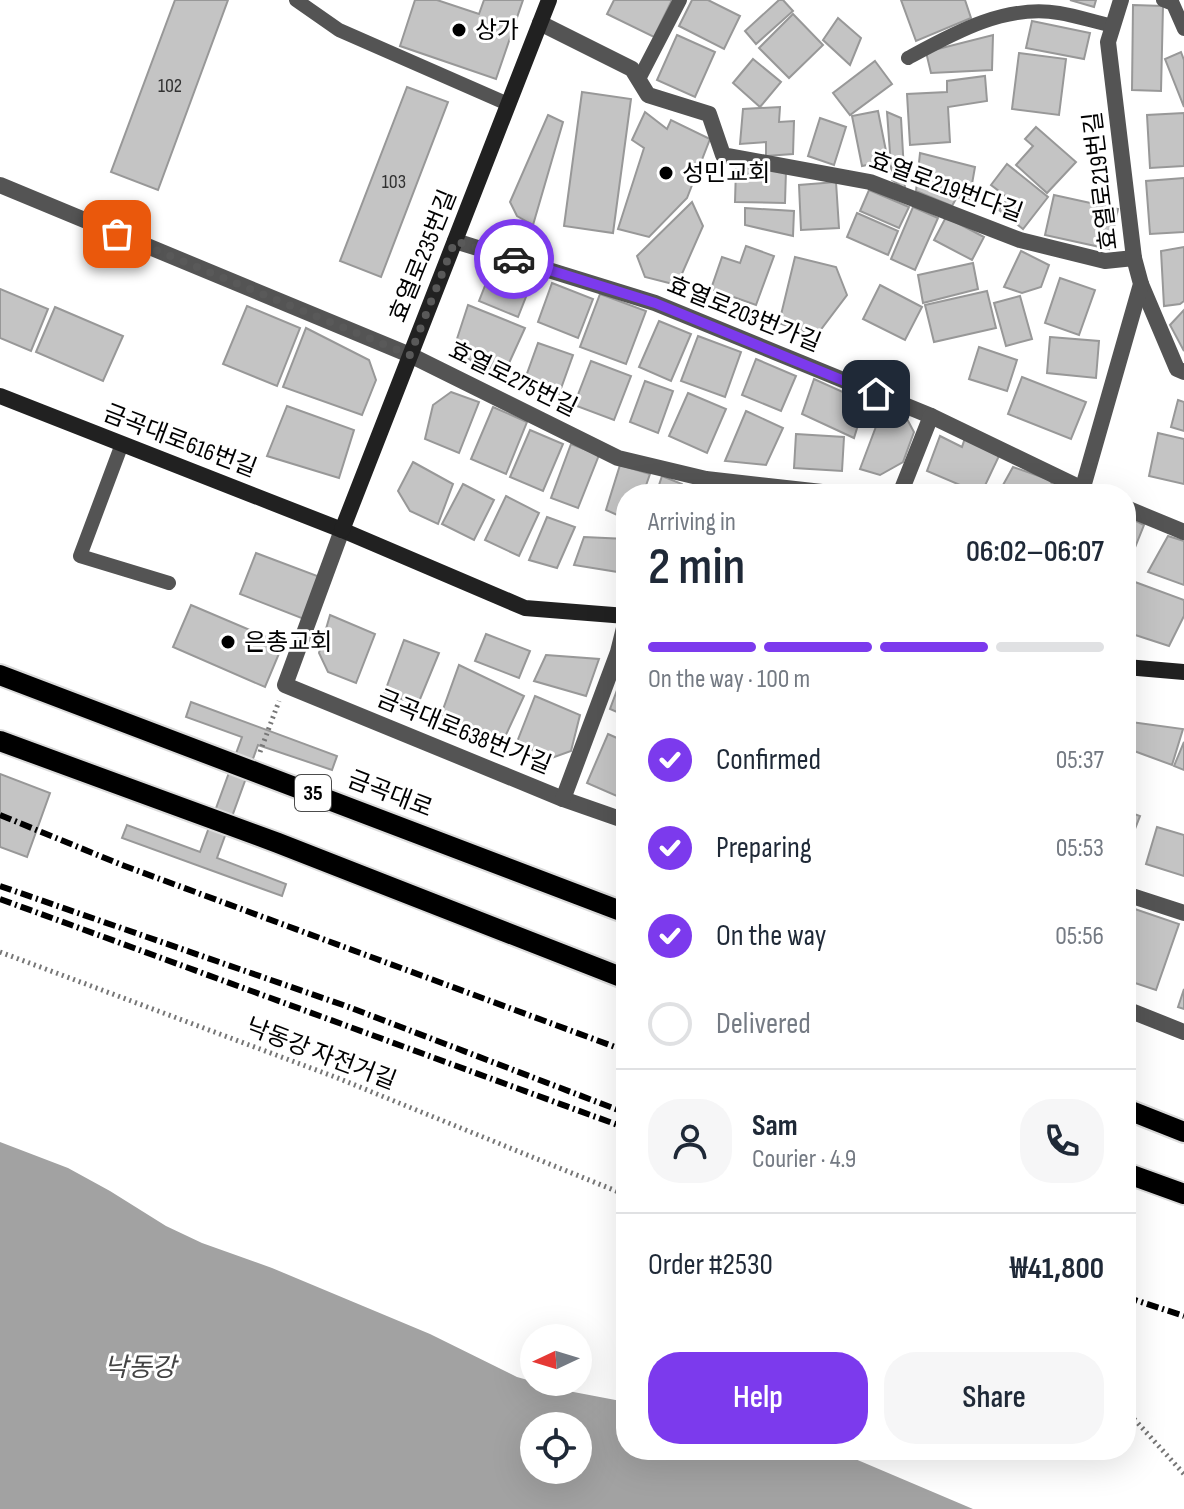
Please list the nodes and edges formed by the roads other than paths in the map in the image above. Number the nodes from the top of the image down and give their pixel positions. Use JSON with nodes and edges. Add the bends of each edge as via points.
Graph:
{"nodes":[{"id":1,"x":296,"y":0,"type":"edge"},
{"id":2,"x":549,"y":0,"type":"edge"},
{"id":3,"x":680,"y":0,"type":"edge"},
{"id":4,"x":1121,"y":0,"type":"edge"},
{"id":5,"x":1163,"y":0,"type":"edge"},
{"id":6,"x":540,"y":23,"type":"junction"},
{"id":7,"x":1113,"y":26,"type":"junction"},
{"id":8,"x":1184,"y":29,"type":"edge"},
{"id":9,"x":908,"y":58,"type":"dead end"},
{"id":10,"x":639,"y":79,"type":"junction"},
{"id":11,"x":508,"y":104,"type":"junction"},
{"id":12,"x":0,"y":185,"type":"edge"},
{"id":13,"x":455,"y":241,"type":"junction"},
{"id":14,"x":1134,"y":258,"type":"junction"},
{"id":15,"x":1141,"y":284,"type":"junction"},
{"id":16,"x":410,"y":355,"type":"junction"},
{"id":17,"x":1184,"y":372,"type":"edge"},
{"id":18,"x":0,"y":396,"type":"edge"},
{"id":19,"x":931,"y":416,"type":"junction"},
{"id":20,"x":122,"y":444,"type":"junction"},
{"id":21,"x":700,"y":484,"type":"edge"},
{"id":22,"x":904,"y":484,"type":"edge"},
{"id":23,"x":1070,"y":484,"type":"edge"},
{"id":24,"x":1088,"y":484,"type":"edge"},
{"id":25,"x":1136,"y":512,"type":"edge"},
{"id":26,"x":342,"y":530,"type":"junction"},
{"id":27,"x":1184,"y":532,"type":"edge"},
{"id":28,"x":169,"y":583,"type":"dead end"},
{"id":29,"x":616,"y":617,"type":"edge"},
{"id":30,"x":616,"y":657,"type":"edge"},
{"id":31,"x":1136,"y":668,"type":"edge"},
{"id":32,"x":1184,"y":672,"type":"edge"},
{"id":33,"x":0,"y":675,"type":"edge"},
{"id":34,"x":0,"y":741,"type":"edge"},
{"id":35,"x":563,"y":799,"type":"junction"},
{"id":36,"x":616,"y":818,"type":"edge"},
{"id":37,"x":1136,"y":897,"type":"edge"},
{"id":38,"x":616,"y":909,"type":"edge"},
{"id":39,"x":1184,"y":913,"type":"edge"},
{"id":40,"x":616,"y":975,"type":"edge"},
{"id":41,"x":1136,"y":1013,"type":"edge"},
{"id":42,"x":1184,"y":1032,"type":"edge"},
{"id":43,"x":1136,"y":1112,"type":"edge"},
{"id":44,"x":1182,"y":1126,"type":"edge"},
{"id":45,"x":1136,"y":1177,"type":"edge"},
{"id":46,"x":1184,"y":1194,"type":"edge"}],
"edges":[{"from":1,"to":11,"type":"lane","via":[[339,30]]},
{"from":2,"to":6,"type":"street","name":"효열로235번길"},
{"from":3,"to":10,"type":"lane"},
{"from":4,"to":7,"type":"street","name":"효열로219번길"},
{"from":5,"to":8,"type":"lane","via":[[1173,4]]},
{"from":6,"to":10,"type":"street","name":"효열로219번다길","via":[[632,69]]},
{"from":6,"to":11,"type":"street","name":"효열로235번길"},
{"from":7,"to":9,"type":"lane","via":[[1056,12],[1017,13],[969,25]]},
{"from":7,"to":14,"type":"street","name":"효열로219번길","via":[[1108,42]]},
{"from":10,"to":14,"type":"street","name":"효열로219번다길","via":[[648,95],[709,114],[723,155],[870,182],[1062,251],[1105,261]]},
{"from":11,"to":13,"type":"street","name":"효열로235번길"},
{"from":12,"to":16,"type":"street","name":"효열로275번길"},
{"from":13,"to":16,"type":"street","name":"효열로235번길"},
{"from":13,"to":19,"type":"street","name":"효열로203번가길","via":[[655,303]]},
{"from":14,"to":15,"type":"street","name":"효열로219번길"},
{"from":15,"to":17,"type":"street","name":"효열로219번길","via":[[1177,369]]},
{"from":15,"to":24,"type":"street"},
{"from":16,"to":21,"type":"street","name":"효열로275번길","via":[[618,458]]},
{"from":16,"to":26,"type":"street","name":"효열로235번길"},
{"from":18,"to":20,"type":"street","name":"금곡대로616번길"},
{"from":19,"to":22,"type":"street"},
{"from":19,"to":23,"type":"street","name":"효열로203번가길"},
{"from":20,"to":26,"type":"street","name":"금곡대로616번길"},
{"from":20,"to":28,"type":"lane","via":[[80,556]]},
{"from":25,"to":27,"type":"street"},
{"from":26,"to":29,"type":"street","name":"금곡대로616번길","via":[[525,608]]},
{"from":26,"to":35,"type":"street","name":"금곡대로638번가길","via":[[285,685]]},
{"from":30,"to":35,"type":"street"},
{"from":31,"to":32,"type":"street"},
{"from":33,"to":38,"type":"main road","name":"금곡대로","number":"35"},
{"from":34,"to":40,"type":"main road"},
{"from":35,"to":36,"type":"street","name":"금곡대로638번가길"},
{"from":37,"to":39,"type":"street"},
{"from":41,"to":42,"type":"street"},
{"from":43,"to":44,"type":"main road"},
{"from":45,"to":46,"type":"main road"}]}
